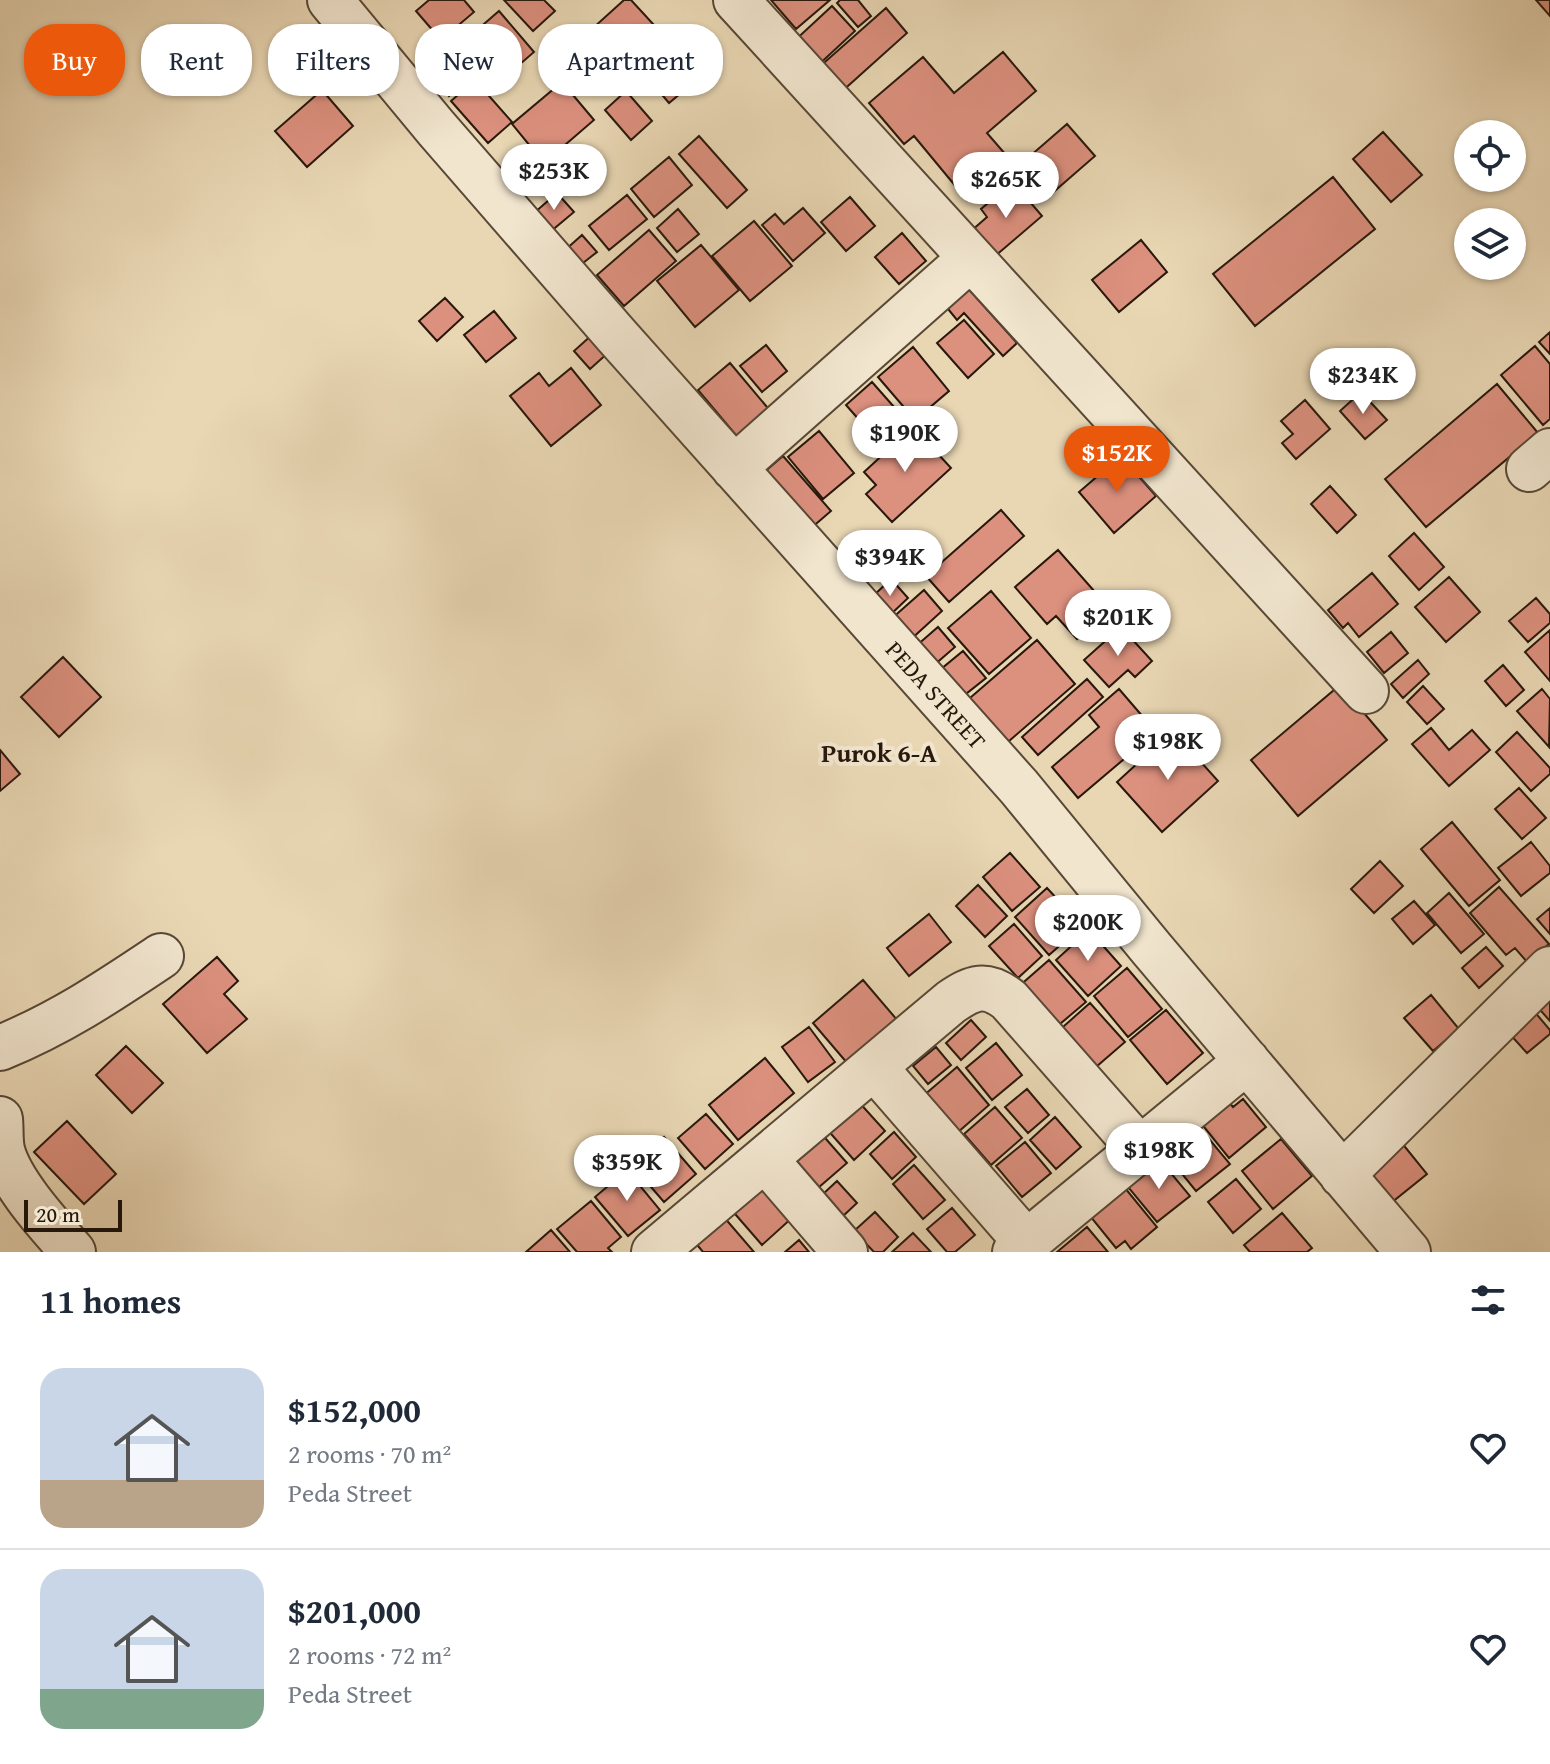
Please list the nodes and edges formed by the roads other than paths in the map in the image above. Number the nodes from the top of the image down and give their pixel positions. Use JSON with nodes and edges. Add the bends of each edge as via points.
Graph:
{"nodes":[{"id":1,"x":330,"y":0,"type":"edge"},
{"id":2,"x":736,"y":0,"type":"edge"},
{"id":3,"x":971,"y":258,"type":"junction"},
{"id":4,"x":734,"y":468,"type":"junction"},
{"id":5,"x":1366,"y":691,"type":"dead end"},
{"id":6,"x":161,"y":956,"type":"dead end"},
{"id":7,"x":1550,"y":969,"type":"edge"},
{"id":8,"x":0,"y":1048,"type":"edge"},
{"id":9,"x":1247,"y":1061,"type":"junction"},
{"id":10,"x":874,"y":1067,"type":"junction"},
{"id":11,"x":0,"y":1119,"type":"edge"},
{"id":12,"x":1140,"y":1149,"type":"junction"},
{"id":13,"x":765,"y":1159,"type":"junction"},
{"id":14,"x":1342,"y":1175,"type":"junction"},
{"id":15,"x":1021,"y":1247,"type":"edge"},
{"id":16,"x":73,"y":1252,"type":"edge"},
{"id":17,"x":654,"y":1252,"type":"edge"},
{"id":18,"x":845,"y":1252,"type":"edge"},
{"id":19,"x":1408,"y":1252,"type":"edge"}],
"edges":[{"from":1,"to":4,"type":"street","name":"PEDA STREET"},
{"from":2,"to":3,"type":"street"},
{"from":3,"to":4,"type":"street"},
{"from":3,"to":5,"type":"street"},
{"from":4,"to":9,"type":"street","name":"PEDA STREET","via":[[1019,787]]},
{"from":6,"to":8,"type":"street","via":[[90,1004]]},
{"from":7,"to":14,"type":"street"},
{"from":9,"to":12,"type":"street"},
{"from":9,"to":14,"type":"street","name":"PEDA STREET"},
{"from":10,"to":12,"type":"street","via":[[966,991],[997,990]]},
{"from":10,"to":13,"type":"street"},
{"from":10,"to":15,"type":"street"},
{"from":11,"to":16,"type":"street","via":[[3,1151],[16,1179]]},
{"from":12,"to":15,"type":"street"},
{"from":13,"to":17,"type":"street"},
{"from":13,"to":18,"type":"street"},
{"from":14,"to":19,"type":"street","name":"PEDA STREET"}]}
